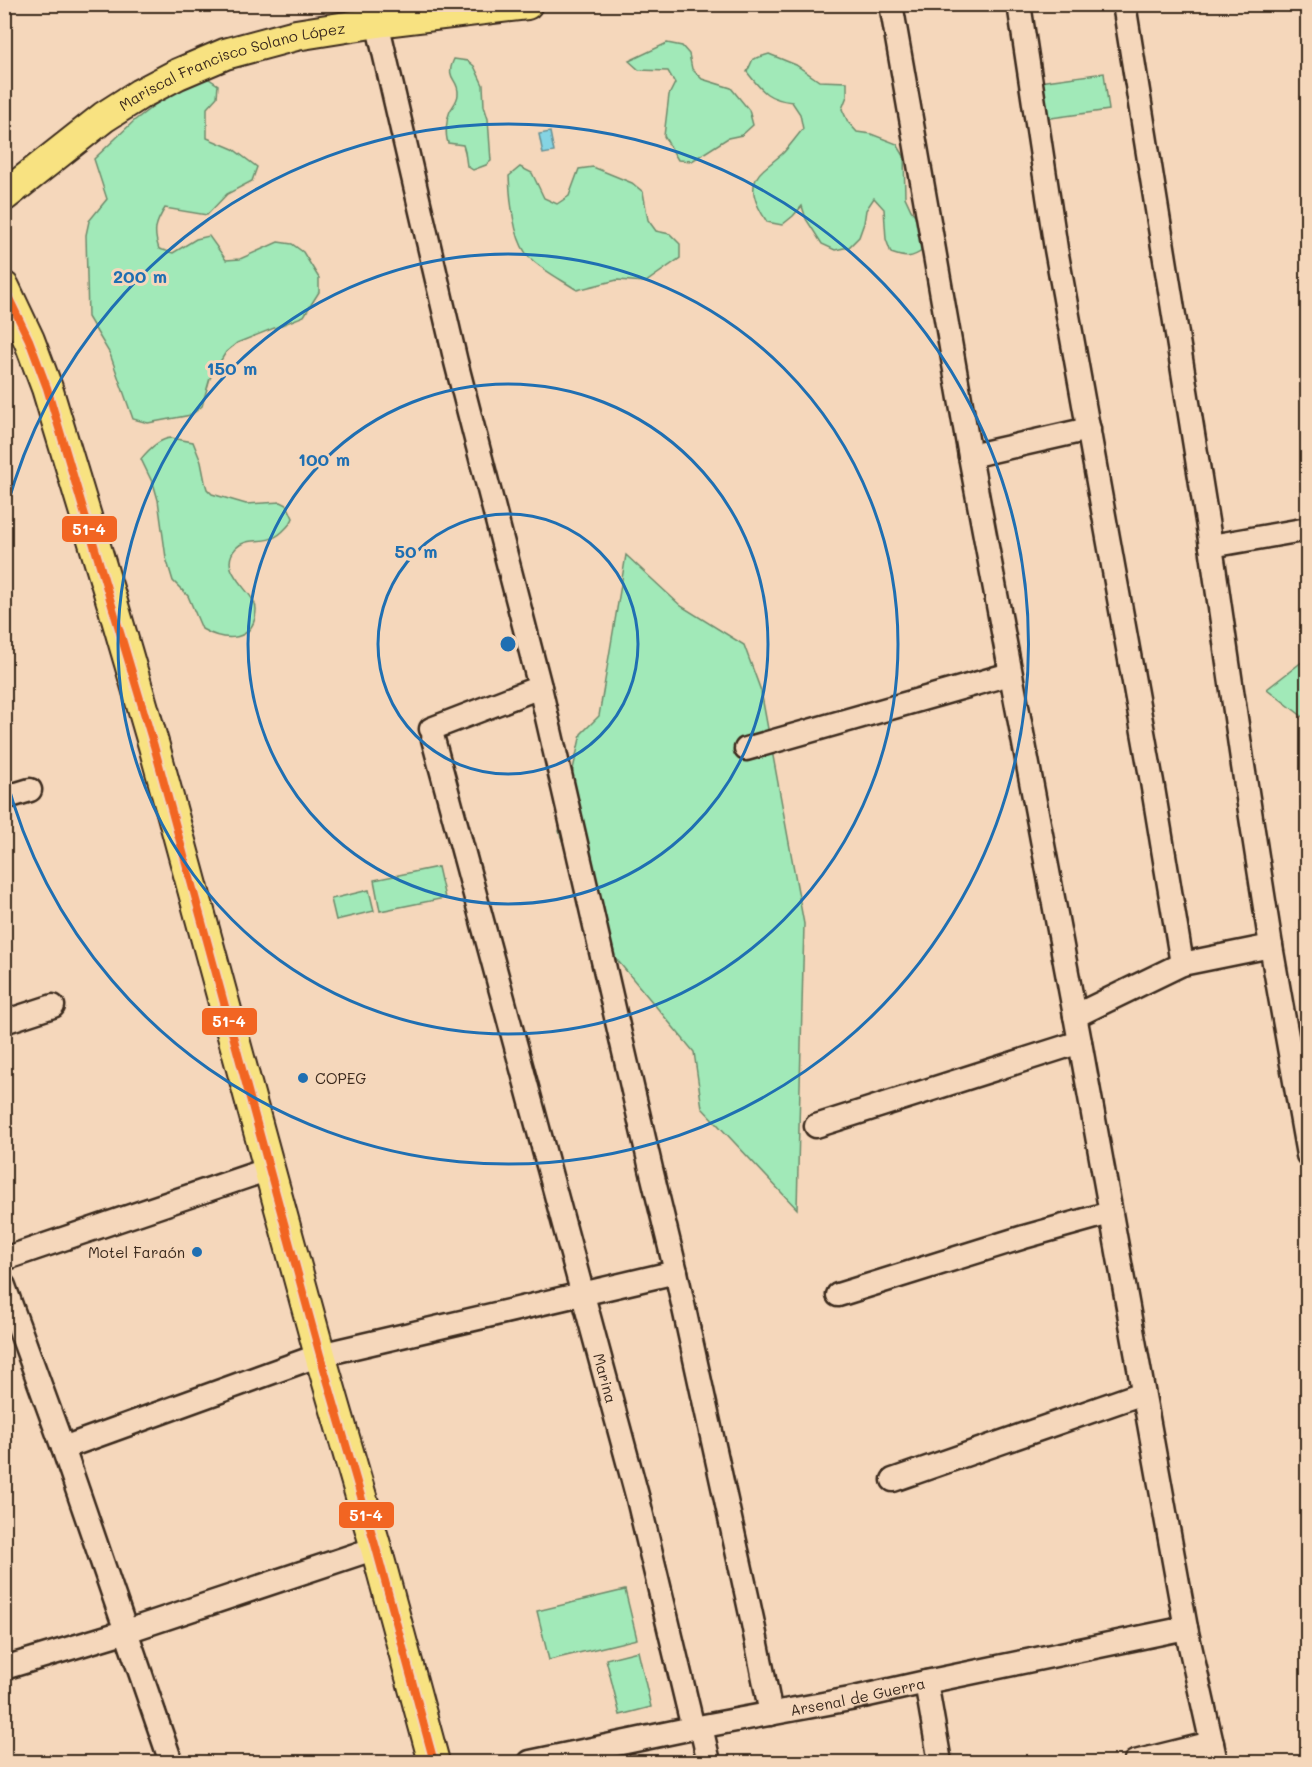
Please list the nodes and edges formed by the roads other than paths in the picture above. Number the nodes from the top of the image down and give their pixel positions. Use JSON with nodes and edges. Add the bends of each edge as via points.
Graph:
{"nodes":[{"id":1,"x":527,"y":4,"type":"edge"},
{"id":2,"x":891,"y":4,"type":"edge"},
{"id":3,"x":1019,"y":4,"type":"edge"},
{"id":4,"x":1124,"y":4,"type":"edge"},
{"id":5,"x":380,"y":16,"type":"edge"},
{"id":6,"x":4,"y":196,"type":"edge"},
{"id":7,"x":7,"y":301,"type":"edge"},
{"id":8,"x":1089,"y":429,"type":"junction"},
{"id":9,"x":970,"y":456,"type":"junction"},
{"id":10,"x":1308,"y":529,"type":"edge"},
{"id":11,"x":1211,"y":546,"type":"junction"},
{"id":12,"x":1010,"y":674,"type":"junction"},
{"id":13,"x":540,"y":687,"type":"junction"},
{"id":14,"x":746,"y":749,"type":"dead end"},
{"id":15,"x":30,"y":790,"type":"dead end"},
{"id":16,"x":4,"y":798,"type":"edge"},
{"id":17,"x":1271,"y":946,"type":"junction"},
{"id":18,"x":1182,"y":964,"type":"junction"},
{"id":19,"x":53,"y":1006,"type":"dead end"},
{"id":20,"x":1075,"y":1016,"type":"junction"},
{"id":21,"x":4,"y":1022,"type":"edge"},
{"id":22,"x":1080,"y":1042,"type":"junction"},
{"id":23,"x":816,"y":1126,"type":"dead end"},
{"id":24,"x":1308,"y":1155,"type":"edge"},
{"id":25,"x":269,"y":1169,"type":"junction"},
{"id":26,"x":1110,"y":1213,"type":"junction"},
{"id":27,"x":4,"y":1259,"type":"edge"},
{"id":28,"x":676,"y":1272,"type":"junction"},
{"id":29,"x":4,"y":1286,"type":"edge"},
{"id":30,"x":582,"y":1295,"type":"junction"},
{"id":31,"x":838,"y":1295,"type":"dead end"},
{"id":32,"x":320,"y":1355,"type":"junction"},
{"id":33,"x":1143,"y":1393,"type":"junction"},
{"id":34,"x":63,"y":1448,"type":"junction"},
{"id":35,"x":893,"y":1480,"type":"dead end"},
{"id":36,"x":376,"y":1548,"type":"junction"},
{"id":37,"x":1186,"y":1628,"type":"junction"},
{"id":38,"x":127,"y":1631,"type":"junction"},
{"id":39,"x":4,"y":1668,"type":"edge"},
{"id":40,"x":926,"y":1682,"type":"junction"},
{"id":41,"x":771,"y":1714,"type":"junction"},
{"id":42,"x":697,"y":1728,"type":"junction"},
{"id":43,"x":1214,"y":1753,"type":"edge"},
{"id":44,"x":171,"y":1762,"type":"edge"},
{"id":45,"x":434,"y":1762,"type":"edge"},
{"id":46,"x":530,"y":1762,"type":"edge"},
{"id":47,"x":709,"y":1762,"type":"edge"},
{"id":48,"x":940,"y":1762,"type":"edge"},
{"id":49,"x":1135,"y":1762,"type":"edge"}],
"edges":[{"from":1,"to":5,"type":"main road","name":"Mariscal Francisco Solano López"},
{"from":2,"to":9,"type":"street"},
{"from":3,"to":8,"type":"street","via":[[1056,249]]},
{"from":4,"to":11,"type":"street"},
{"from":5,"to":6,"type":"main road","name":"Mariscal Francisco Solano López","via":[[265,42],[178,74],[104,117]]},
{"from":5,"to":13,"type":"street","via":[[456,362]]},
{"from":7,"to":25,"type":"main road","via":[[47,388],[109,591]]},
{"from":8,"to":9,"type":"street"},
{"from":8,"to":18,"type":"street"},
{"from":9,"to":12,"type":"street"},
{"from":10,"to":11,"type":"street"},
{"from":11,"to":17,"type":"street"},
{"from":12,"to":14,"type":"street"},
{"from":12,"to":20,"type":"street"},
{"from":13,"to":28,"type":"street"},
{"from":13,"to":30,"type":"street","name":"Marina","via":[[432,734]]},
{"from":15,"to":16,"type":"street"},
{"from":17,"to":18,"type":"street"},
{"from":17,"to":24,"type":"street"},
{"from":18,"to":20,"type":"street"},
{"from":19,"to":21,"type":"street"},
{"from":20,"to":22,"type":"street"},
{"from":22,"to":23,"type":"street"},
{"from":22,"to":26,"type":"street"},
{"from":25,"to":27,"type":"street"},
{"from":25,"to":32,"type":"main road"},
{"from":26,"to":31,"type":"street"},
{"from":26,"to":33,"type":"street"},
{"from":28,"to":30,"type":"street"},
{"from":28,"to":41,"type":"street"},
{"from":29,"to":34,"type":"street"},
{"from":30,"to":32,"type":"street"},
{"from":30,"to":42,"type":"street","name":"Marina"},
{"from":32,"to":34,"type":"street"},
{"from":32,"to":36,"type":"main road"},
{"from":33,"to":35,"type":"street"},
{"from":33,"to":37,"type":"street"},
{"from":34,"to":38,"type":"street"},
{"from":36,"to":38,"type":"street"},
{"from":36,"to":45,"type":"main road"},
{"from":37,"to":40,"type":"street","name":"Arsenal de Guerra"},
{"from":37,"to":43,"type":"street"},
{"from":38,"to":39,"type":"street"},
{"from":38,"to":44,"type":"street"},
{"from":40,"to":41,"type":"street","name":"Arsenal de Guerra"},
{"from":40,"to":48,"type":"street"},
{"from":41,"to":42,"type":"street","name":"Arsenal de Guerra"},
{"from":42,"to":46,"type":"street","name":"Arsenal de Guerra"},
{"from":42,"to":47,"type":"street","name":"Marina"},
{"from":43,"to":49,"type":"street"}]}
